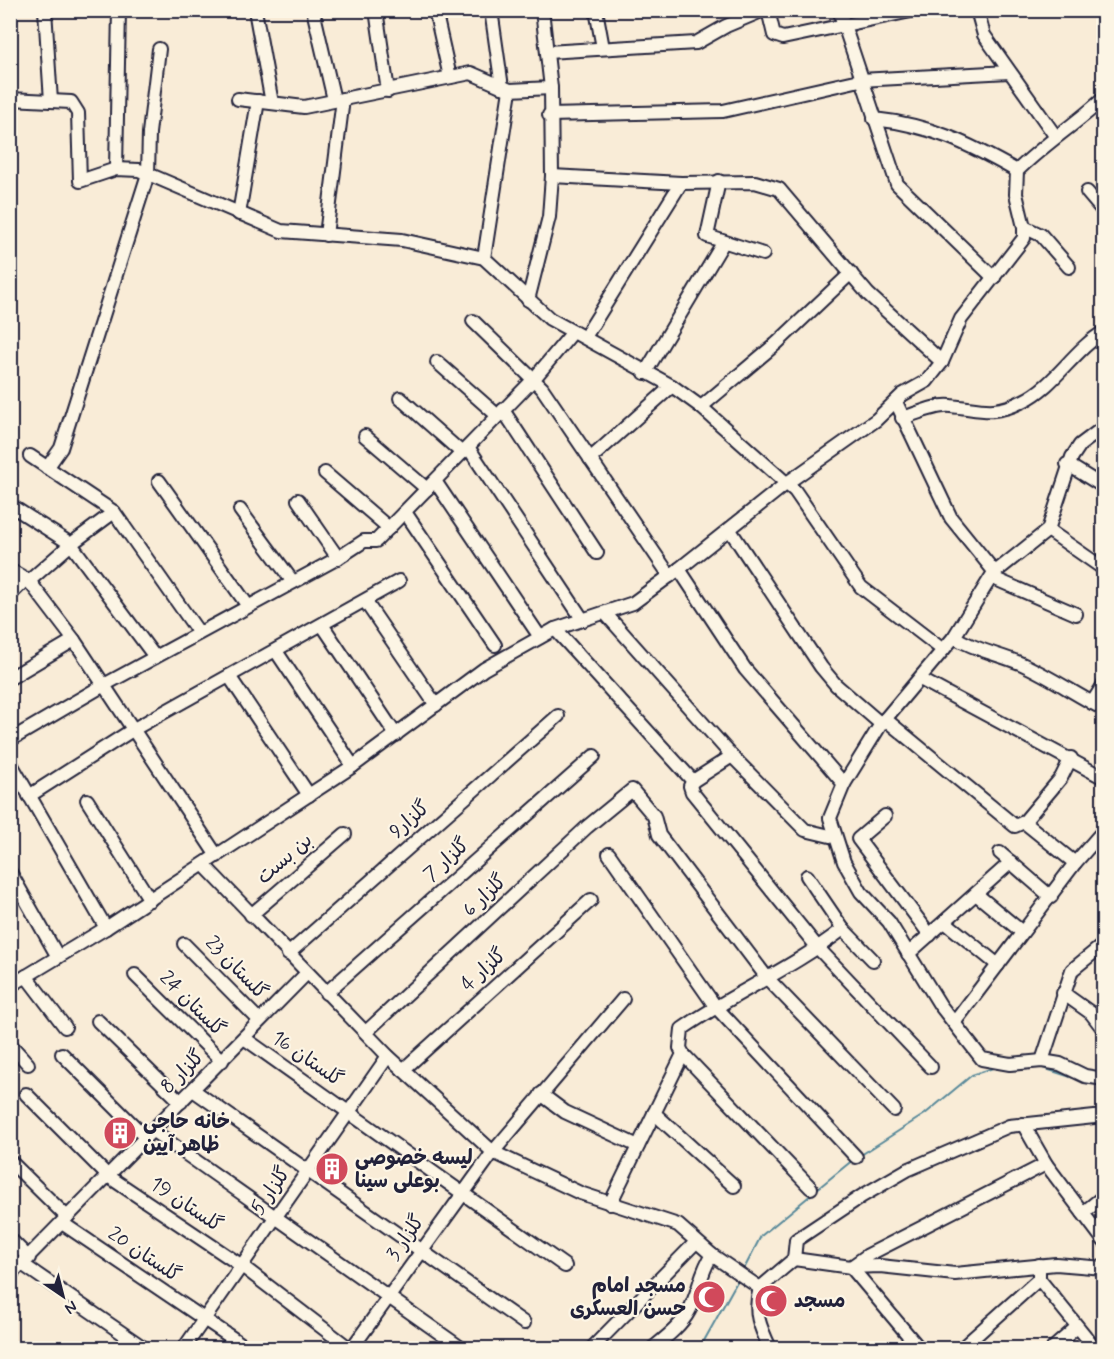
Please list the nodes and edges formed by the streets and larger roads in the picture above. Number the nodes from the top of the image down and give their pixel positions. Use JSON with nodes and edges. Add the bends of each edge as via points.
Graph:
{"nodes":[{"id":1,"x":45,"y":10,"type":"edge"},
{"id":2,"x":119,"y":10,"type":"edge"},
{"id":3,"x":255,"y":10,"type":"edge"},
{"id":4,"x":313,"y":10,"type":"edge"},
{"id":5,"x":376,"y":10,"type":"edge"},
{"id":6,"x":435,"y":10,"type":"edge"},
{"id":7,"x":491,"y":10,"type":"edge"},
{"id":8,"x":542,"y":10,"type":"edge"},
{"id":9,"x":596,"y":10,"type":"edge"},
{"id":10,"x":766,"y":10,"type":"edge"},
{"id":11,"x":839,"y":10,"type":"edge"},
{"id":12,"x":977,"y":10,"type":"edge"},
{"id":13,"x":911,"y":11,"type":"edge"},
{"id":14,"x":843,"y":25,"type":"junction"},
{"id":15,"x":603,"y":48,"type":"junction"},
{"id":16,"x":159,"y":49,"type":"dead end"},
{"id":17,"x":547,"y":52,"type":"junction"},
{"id":18,"x":1009,"y":72,"type":"junction"},
{"id":19,"x":450,"y":77,"type":"junction"},
{"id":20,"x":860,"y":80,"type":"junction"},
{"id":21,"x":506,"y":88,"type":"junction"},
{"id":22,"x":551,"y":88,"type":"junction"},
{"id":23,"x":388,"y":91,"type":"junction"},
{"id":24,"x":1104,"y":98,"type":"edge"},
{"id":25,"x":10,"y":99,"type":"edge"},
{"id":26,"x":238,"y":99,"type":"dead end"},
{"id":27,"x":339,"y":100,"type":"junction"},
{"id":28,"x":51,"y":101,"type":"junction"},
{"id":29,"x":258,"y":101,"type":"junction"},
{"id":30,"x":272,"y":103,"type":"junction"},
{"id":31,"x":549,"y":115,"type":"junction"},
{"id":32,"x":874,"y":119,"type":"junction"},
{"id":33,"x":1056,"y":137,"type":"junction"},
{"id":34,"x":116,"y":170,"type":"junction"},
{"id":35,"x":1017,"y":171,"type":"junction"},
{"id":36,"x":148,"y":174,"type":"junction"},
{"id":37,"x":552,"y":176,"type":"junction"},
{"id":38,"x":719,"y":181,"type":"junction"},
{"id":39,"x":681,"y":183,"type":"junction"},
{"id":40,"x":1087,"y":192,"type":"dead end"},
{"id":41,"x":1104,"y":212,"type":"edge"},
{"id":42,"x":239,"y":214,"type":"junction"},
{"id":43,"x":1024,"y":227,"type":"junction"},
{"id":44,"x":326,"y":235,"type":"junction"},
{"id":45,"x":723,"y":243,"type":"junction"},
{"id":46,"x":763,"y":254,"type":"dead end"},
{"id":47,"x":484,"y":258,"type":"junction"},
{"id":48,"x":1069,"y":267,"type":"dead end"},
{"id":49,"x":851,"y":273,"type":"junction"},
{"id":50,"x":994,"y":278,"type":"junction"},
{"id":51,"x":528,"y":300,"type":"junction"},
{"id":52,"x":473,"y":321,"type":"dead end"},
{"id":53,"x":1104,"y":332,"type":"edge"},
{"id":54,"x":579,"y":334,"type":"junction"},
{"id":55,"x":437,"y":362,"type":"dead end"},
{"id":56,"x":942,"y":362,"type":"junction"},
{"id":57,"x":645,"y":372,"type":"junction"},
{"id":58,"x":533,"y":380,"type":"junction"},
{"id":59,"x":672,"y":386,"type":"junction"},
{"id":60,"x":400,"y":398,"type":"dead end"},
{"id":61,"x":896,"y":402,"type":"junction"},
{"id":62,"x":701,"y":407,"type":"junction"},
{"id":63,"x":501,"y":413,"type":"junction"},
{"id":64,"x":902,"y":418,"type":"junction"},
{"id":65,"x":1104,"y":427,"type":"edge"},
{"id":66,"x":365,"y":436,"type":"dead end"},
{"id":67,"x":465,"y":450,"type":"junction"},
{"id":68,"x":30,"y":456,"type":"dead end"},
{"id":69,"x":590,"y":459,"type":"junction"},
{"id":70,"x":1068,"y":464,"type":"junction"},
{"id":71,"x":47,"y":468,"type":"junction"},
{"id":72,"x":326,"y":473,"type":"dead end"},
{"id":73,"x":159,"y":481,"type":"dead end"},
{"id":74,"x":787,"y":483,"type":"junction"},
{"id":75,"x":431,"y":485,"type":"junction"},
{"id":76,"x":1104,"y":487,"type":"edge"},
{"id":77,"x":298,"y":501,"type":"dead end"},
{"id":78,"x":10,"y":505,"type":"edge"},
{"id":79,"x":240,"y":510,"type":"dead end"},
{"id":80,"x":114,"y":512,"type":"junction"},
{"id":81,"x":405,"y":512,"type":"junction"},
{"id":82,"x":389,"y":528,"type":"junction"},
{"id":83,"x":730,"y":530,"type":"junction"},
{"id":84,"x":1048,"y":530,"type":"junction"},
{"id":85,"x":71,"y":544,"type":"junction"},
{"id":86,"x":597,"y":553,"type":"dead end"},
{"id":87,"x":338,"y":558,"type":"junction"},
{"id":88,"x":1104,"y":569,"type":"edge"},
{"id":89,"x":10,"y":570,"type":"edge"},
{"id":90,"x":675,"y":573,"type":"junction"},
{"id":91,"x":993,"y":576,"type":"junction"},
{"id":92,"x":27,"y":580,"type":"junction"},
{"id":93,"x":399,"y":581,"type":"dead end"},
{"id":94,"x":293,"y":582,"type":"junction"},
{"id":95,"x":10,"y":595,"type":"edge"},
{"id":96,"x":365,"y":602,"type":"junction"},
{"id":97,"x":248,"y":606,"type":"junction"},
{"id":98,"x":604,"y":614,"type":"junction"},
{"id":99,"x":1076,"y":614,"type":"dead end"},
{"id":100,"x":584,"y":620,"type":"junction"},
{"id":101,"x":323,"y":626,"type":"junction"},
{"id":102,"x":555,"y":629,"type":"junction"},
{"id":103,"x":199,"y":633,"type":"junction"},
{"id":104,"x":540,"y":637,"type":"junction"},
{"id":105,"x":954,"y":638,"type":"junction"},
{"id":106,"x":74,"y":640,"type":"junction"},
{"id":107,"x":495,"y":645,"type":"dead end"},
{"id":108,"x":943,"y":650,"type":"junction"},
{"id":109,"x":276,"y":651,"type":"junction"},
{"id":110,"x":154,"y":657,"type":"junction"},
{"id":111,"x":229,"y":676,"type":"junction"},
{"id":112,"x":10,"y":678,"type":"edge"},
{"id":113,"x":920,"y":679,"type":"junction"},
{"id":114,"x":1104,"y":684,"type":"edge"},
{"id":115,"x":104,"y":685,"type":"junction"},
{"id":116,"x":1092,"y":703,"type":"junction"},
{"id":117,"x":435,"y":705,"type":"junction"},
{"id":118,"x":1104,"y":709,"type":"edge"},
{"id":119,"x":558,"y":716,"type":"dead end"},
{"id":120,"x":883,"y":722,"type":"junction"},
{"id":121,"x":134,"y":729,"type":"junction"},
{"id":122,"x":396,"y":735,"type":"junction"},
{"id":123,"x":10,"y":740,"type":"edge"},
{"id":124,"x":594,"y":756,"type":"dead end"},
{"id":125,"x":732,"y":756,"type":"junction"},
{"id":126,"x":1071,"y":759,"type":"junction"},
{"id":127,"x":10,"y":762,"type":"edge"},
{"id":128,"x":353,"y":766,"type":"junction"},
{"id":129,"x":1104,"y":778,"type":"edge"},
{"id":130,"x":693,"y":781,"type":"junction"},
{"id":131,"x":844,"y":784,"type":"junction"},
{"id":132,"x":309,"y":795,"type":"junction"},
{"id":133,"x":29,"y":796,"type":"junction"},
{"id":134,"x":87,"y":800,"type":"dead end"},
{"id":135,"x":885,"y":816,"type":"dead end"},
{"id":136,"x":1024,"y":822,"type":"junction"},
{"id":137,"x":1104,"y":830,"type":"edge"},
{"id":138,"x":345,"y":834,"type":"dead end"},
{"id":139,"x":834,"y":837,"type":"junction"},
{"id":140,"x":1000,"y":852,"type":"dead end"},
{"id":141,"x":609,"y":854,"type":"dead end"},
{"id":142,"x":217,"y":856,"type":"junction"},
{"id":143,"x":1011,"y":862,"type":"junction"},
{"id":144,"x":1076,"y":862,"type":"junction"},
{"id":145,"x":204,"y":865,"type":"junction"},
{"id":146,"x":10,"y":872,"type":"edge"},
{"id":147,"x":807,"y":876,"type":"dead end"},
{"id":148,"x":976,"y":894,"type":"junction"},
{"id":149,"x":1051,"y":897,"type":"junction"},
{"id":150,"x":150,"y":900,"type":"junction"},
{"id":151,"x":591,"y":900,"type":"dead end"},
{"id":152,"x":251,"y":915,"type":"junction"},
{"id":153,"x":945,"y":922,"type":"junction"},
{"id":154,"x":106,"y":928,"type":"junction"},
{"id":155,"x":843,"y":929,"type":"junction"},
{"id":156,"x":1022,"y":932,"type":"junction"},
{"id":157,"x":930,"y":935,"type":"junction"},
{"id":158,"x":184,"y":944,"type":"dead end"},
{"id":159,"x":1104,"y":944,"type":"edge"},
{"id":160,"x":818,"y":948,"type":"junction"},
{"id":161,"x":288,"y":954,"type":"junction"},
{"id":162,"x":909,"y":954,"type":"junction"},
{"id":163,"x":58,"y":957,"type":"junction"},
{"id":164,"x":873,"y":960,"type":"dead end"},
{"id":165,"x":998,"y":966,"type":"junction"},
{"id":166,"x":307,"y":973,"type":"junction"},
{"id":167,"x":135,"y":975,"type":"dead end"},
{"id":168,"x":26,"y":976,"type":"junction"},
{"id":169,"x":768,"y":979,"type":"junction"},
{"id":170,"x":10,"y":986,"type":"edge"},
{"id":171,"x":326,"y":993,"type":"junction"},
{"id":172,"x":1063,"y":993,"type":"junction"},
{"id":173,"x":623,"y":999,"type":"dead end"},
{"id":174,"x":715,"y":1006,"type":"junction"},
{"id":175,"x":259,"y":1020,"type":"junction"},
{"id":176,"x":98,"y":1021,"type":"dead end"},
{"id":177,"x":954,"y":1023,"type":"junction"},
{"id":178,"x":65,"y":1027,"type":"dead end"},
{"id":179,"x":1104,"y":1030,"type":"edge"},
{"id":180,"x":366,"y":1032,"type":"junction"},
{"id":181,"x":244,"y":1038,"type":"junction"},
{"id":182,"x":10,"y":1044,"type":"edge"},
{"id":183,"x":62,"y":1054,"type":"dead end"},
{"id":184,"x":683,"y":1054,"type":"junction"},
{"id":185,"x":388,"y":1056,"type":"junction"},
{"id":186,"x":222,"y":1061,"type":"junction"},
{"id":187,"x":1042,"y":1061,"type":"junction"},
{"id":188,"x":28,"y":1064,"type":"dead end"},
{"id":189,"x":931,"y":1067,"type":"dead end"},
{"id":190,"x":403,"y":1070,"type":"junction"},
{"id":191,"x":1104,"y":1079,"type":"edge"},
{"id":192,"x":193,"y":1090,"type":"junction"},
{"id":193,"x":26,"y":1094,"type":"dead end"},
{"id":194,"x":541,"y":1094,"type":"junction"},
{"id":195,"x":181,"y":1102,"type":"junction"},
{"id":196,"x":894,"y":1110,"type":"dead end"},
{"id":197,"x":347,"y":1112,"type":"junction"},
{"id":198,"x":654,"y":1113,"type":"junction"},
{"id":199,"x":1104,"y":1116,"type":"edge"},
{"id":200,"x":1023,"y":1124,"type":"junction"},
{"id":201,"x":149,"y":1133,"type":"junction"},
{"id":202,"x":638,"y":1146,"type":"junction"},
{"id":203,"x":493,"y":1152,"type":"junction"},
{"id":204,"x":856,"y":1157,"type":"dead end"},
{"id":205,"x":10,"y":1161,"type":"edge"},
{"id":206,"x":1046,"y":1164,"type":"junction"},
{"id":207,"x":309,"y":1171,"type":"junction"},
{"id":208,"x":108,"y":1176,"type":"junction"},
{"id":209,"x":734,"y":1186,"type":"dead end"},
{"id":210,"x":811,"y":1188,"type":"dead end"},
{"id":211,"x":462,"y":1193,"type":"junction"},
{"id":212,"x":1104,"y":1196,"type":"edge"},
{"id":213,"x":610,"y":1204,"type":"junction"},
{"id":214,"x":1083,"y":1213,"type":"junction"},
{"id":215,"x":276,"y":1217,"type":"junction"},
{"id":216,"x":64,"y":1220,"type":"junction"},
{"id":217,"x":10,"y":1239,"type":"edge"},
{"id":218,"x":1104,"y":1241,"type":"edge"},
{"id":219,"x":696,"y":1242,"type":"junction"},
{"id":220,"x":421,"y":1251,"type":"junction"},
{"id":221,"x":712,"y":1255,"type":"junction"},
{"id":222,"x":794,"y":1259,"type":"junction"},
{"id":223,"x":26,"y":1261,"type":"junction"},
{"id":224,"x":1039,"y":1265,"type":"junction"},
{"id":225,"x":242,"y":1266,"type":"junction"},
{"id":226,"x":565,"y":1266,"type":"dead end"},
{"id":227,"x":851,"y":1267,"type":"junction"},
{"id":228,"x":1104,"y":1268,"type":"edge"},
{"id":229,"x":10,"y":1275,"type":"edge"},
{"id":230,"x":1039,"y":1279,"type":"junction"},
{"id":231,"x":756,"y":1285,"type":"junction"},
{"id":232,"x":388,"y":1297,"type":"junction"},
{"id":233,"x":204,"y":1320,"type":"junction"},
{"id":234,"x":524,"y":1323,"type":"dead end"},
{"id":235,"x":1077,"y":1327,"type":"junction"},
{"id":236,"x":144,"y":1348,"type":"edge"},
{"id":237,"x":184,"y":1348,"type":"edge"},
{"id":238,"x":247,"y":1348,"type":"edge"},
{"id":239,"x":350,"y":1348,"type":"edge"},
{"id":240,"x":462,"y":1348,"type":"edge"},
{"id":241,"x":592,"y":1348,"type":"edge"},
{"id":242,"x":652,"y":1348,"type":"edge"},
{"id":243,"x":770,"y":1348,"type":"edge"},
{"id":244,"x":919,"y":1348,"type":"edge"},
{"id":245,"x":962,"y":1348,"type":"edge"},
{"id":246,"x":1053,"y":1348,"type":"edge"},
{"id":247,"x":1095,"y":1348,"type":"edge"}],
"edges":[{"from":1,"to":28,"type":"street"},
{"from":2,"to":34,"type":"street"},
{"from":3,"to":30,"type":"street"},
{"from":4,"to":27,"type":"street"},
{"from":5,"to":23,"type":"street"},
{"from":6,"to":19,"type":"street"},
{"from":7,"to":21,"type":"street"},
{"from":8,"to":17,"type":"street"},
{"from":9,"to":15,"type":"street"},
{"from":10,"to":14,"type":"street","via":[[777,37]]},
{"from":10,"to":15,"type":"street","via":[[696,43]]},
{"from":11,"to":14,"type":"street"},
{"from":12,"to":18,"type":"street","via":[[984,35]]},
{"from":13,"to":14,"type":"street"},
{"from":14,"to":20,"type":"street"},
{"from":15,"to":17,"type":"street"},
{"from":16,"to":36,"type":"street"},
{"from":17,"to":22,"type":"street"},
{"from":18,"to":20,"type":"street"},
{"from":18,"to":33,"type":"street"},
{"from":19,"to":21,"type":"street","via":[[471,73]]},
{"from":19,"to":23,"type":"street"},
{"from":20,"to":31,"type":"street","via":[[723,111]]},
{"from":20,"to":32,"type":"street"},
{"from":21,"to":22,"type":"street"},
{"from":21,"to":47,"type":"street"},
{"from":22,"to":31,"type":"street"},
{"from":23,"to":27,"type":"street"},
{"from":24,"to":33,"type":"street"},
{"from":25,"to":28,"type":"street"},
{"from":26,"to":29,"type":"street"},
{"from":27,"to":30,"type":"street","via":[[304,107]]},
{"from":27,"to":44,"type":"street"},
{"from":28,"to":34,"type":"street","via":[[71,102],[78,113],[80,181]]},
{"from":29,"to":30,"type":"street"},
{"from":29,"to":42,"type":"street"},
{"from":31,"to":37,"type":"street"},
{"from":32,"to":35,"type":"street","via":[[910,122],[950,136]]},
{"from":32,"to":50,"type":"street","via":[[897,184]]},
{"from":33,"to":35,"type":"street"},
{"from":34,"to":36,"type":"street"},
{"from":35,"to":43,"type":"street","via":[[1016,194]]},
{"from":36,"to":42,"type":"street"},
{"from":36,"to":71,"type":"street","via":[[61,448]]},
{"from":37,"to":39,"type":"street"},
{"from":37,"to":51,"type":"street","via":[[549,216]]},
{"from":38,"to":39,"type":"street"},
{"from":38,"to":45,"type":"street","via":[[707,236]]},
{"from":38,"to":49,"type":"street","via":[[755,182],[779,189]]},
{"from":39,"to":54,"type":"street"},
{"from":40,"to":41,"type":"street"},
{"from":42,"to":44,"type":"street","via":[[281,231]]},
{"from":43,"to":48,"type":"street","via":[[1041,235]]},
{"from":43,"to":50,"type":"street","via":[[1024,238]]},
{"from":44,"to":47,"type":"street","via":[[402,240]]},
{"from":45,"to":46,"type":"street"},
{"from":45,"to":57,"type":"street"},
{"from":47,"to":51,"type":"street"},
{"from":49,"to":56,"type":"street","via":[[868,294]]},
{"from":49,"to":62,"type":"street"},
{"from":50,"to":56,"type":"street","via":[[961,319]]},
{"from":51,"to":54,"type":"street","via":[[550,319]]},
{"from":52,"to":58,"type":"street"},
{"from":53,"to":64,"type":"street","via":[[1090,339],[1048,385],[1025,400],[983,412],[948,406]]},
{"from":54,"to":57,"type":"street"},
{"from":54,"to":58,"type":"street"},
{"from":55,"to":63,"type":"street"},
{"from":56,"to":61,"type":"street","via":[[927,381]]},
{"from":57,"to":59,"type":"street"},
{"from":58,"to":63,"type":"street"},
{"from":58,"to":69,"type":"street"},
{"from":59,"to":62,"type":"street"},
{"from":59,"to":69,"type":"street"},
{"from":60,"to":67,"type":"street"},
{"from":61,"to":64,"type":"street"},
{"from":61,"to":74,"type":"street"},
{"from":62,"to":74,"type":"street"},
{"from":63,"to":67,"type":"street"},
{"from":63,"to":86,"type":"street"},
{"from":64,"to":91,"type":"street","via":[[951,518],[993,570]]},
{"from":65,"to":70,"type":"street","via":[[1080,445]]},
{"from":66,"to":75,"type":"street"},
{"from":67,"to":75,"type":"street"},
{"from":67,"to":100,"type":"street"},
{"from":68,"to":71,"type":"street"},
{"from":69,"to":90,"type":"street"},
{"from":70,"to":76,"type":"street"},
{"from":70,"to":84,"type":"street"},
{"from":71,"to":80,"type":"street"},
{"from":72,"to":82,"type":"street"},
{"from":73,"to":97,"type":"street"},
{"from":74,"to":83,"type":"street"},
{"from":74,"to":108,"type":"street","via":[[861,587]]},
{"from":75,"to":81,"type":"street"},
{"from":75,"to":104,"type":"street"},
{"from":77,"to":87,"type":"street"},
{"from":78,"to":85,"type":"street"},
{"from":79,"to":94,"type":"street"},
{"from":80,"to":85,"type":"street"},
{"from":80,"to":103,"type":"street"},
{"from":81,"to":82,"type":"street"},
{"from":81,"to":107,"type":"street"},
{"from":82,"to":87,"type":"street","via":[[376,542],[364,541]]},
{"from":83,"to":90,"type":"street"},
{"from":83,"to":120,"type":"street","via":[[821,667],[836,685]]},
{"from":84,"to":88,"type":"street"},
{"from":84,"to":91,"type":"street"},
{"from":85,"to":92,"type":"street"},
{"from":85,"to":110,"type":"street"},
{"from":87,"to":94,"type":"street"},
{"from":89,"to":92,"type":"street"},
{"from":90,"to":98,"type":"street","via":[[633,603]]},
{"from":90,"to":131,"type":"street","via":[[745,669]]},
{"from":91,"to":99,"type":"street"},
{"from":91,"to":105,"type":"street"},
{"from":92,"to":95,"type":"street"},
{"from":92,"to":106,"type":"street"},
{"from":93,"to":96,"type":"street"},
{"from":94,"to":97,"type":"street"},
{"from":96,"to":101,"type":"street"},
{"from":96,"to":117,"type":"street"},
{"from":97,"to":103,"type":"street"},
{"from":98,"to":100,"type":"street"},
{"from":98,"to":125,"type":"street"},
{"from":100,"to":102,"type":"street"},
{"from":101,"to":109,"type":"street"},
{"from":101,"to":122,"type":"street"},
{"from":102,"to":104,"type":"street"},
{"from":102,"to":130,"type":"street"},
{"from":103,"to":110,"type":"street"},
{"from":104,"to":117,"type":"street","via":[[484,669]]},
{"from":105,"to":108,"type":"street"},
{"from":105,"to":116,"type":"street","via":[[1066,685]]},
{"from":106,"to":112,"type":"street"},
{"from":106,"to":115,"type":"street"},
{"from":108,"to":113,"type":"street"},
{"from":109,"to":111,"type":"street"},
{"from":109,"to":128,"type":"street"},
{"from":110,"to":115,"type":"street"},
{"from":111,"to":121,"type":"street"},
{"from":111,"to":132,"type":"street"},
{"from":113,"to":120,"type":"street"},
{"from":113,"to":126,"type":"street"},
{"from":114,"to":116,"type":"street"},
{"from":115,"to":121,"type":"street"},
{"from":115,"to":123,"type":"street"},
{"from":116,"to":118,"type":"street"},
{"from":117,"to":122,"type":"street"},
{"from":119,"to":161,"type":"street","name":"گلزار9"},
{"from":120,"to":131,"type":"street"},
{"from":120,"to":136,"type":"street","via":[[1016,826]]},
{"from":121,"to":133,"type":"street"},
{"from":121,"to":142,"type":"street"},
{"from":122,"to":128,"type":"street"},
{"from":124,"to":171,"type":"street","name":"گلزار 7"},
{"from":125,"to":130,"type":"street"},
{"from":125,"to":139,"type":"street","via":[[805,830]]},
{"from":126,"to":129,"type":"street"},
{"from":126,"to":136,"type":"street","via":[[1061,778]]},
{"from":127,"to":133,"type":"street"},
{"from":128,"to":132,"type":"street"},
{"from":130,"to":160,"type":"street","via":[[692,792]]},
{"from":131,"to":139,"type":"street","via":[[830,818]]},
{"from":132,"to":142,"type":"street"},
{"from":133,"to":154,"type":"street"},
{"from":134,"to":150,"type":"street"},
{"from":135,"to":157,"type":"street","via":[[858,839]]},
{"from":136,"to":144,"type":"street"},
{"from":137,"to":144,"type":"street"},
{"from":138,"to":152,"type":"street","name":"بن بست"},
{"from":139,"to":162,"type":"street","via":[[861,892],[889,922]]},
{"from":140,"to":143,"type":"street"},
{"from":141,"to":174,"type":"street"},
{"from":142,"to":145,"type":"street"},
{"from":143,"to":148,"type":"street"},
{"from":143,"to":149,"type":"street"},
{"from":144,"to":149,"type":"street"},
{"from":145,"to":150,"type":"street"},
{"from":145,"to":152,"type":"street"},
{"from":146,"to":163,"type":"street"},
{"from":147,"to":155,"type":"street"},
{"from":148,"to":153,"type":"street"},
{"from":148,"to":156,"type":"street"},
{"from":149,"to":156,"type":"street"},
{"from":150,"to":154,"type":"street"},
{"from":151,"to":190,"type":"street","name":"گلزار 4"},
{"from":152,"to":161,"type":"street"},
{"from":153,"to":157,"type":"street"},
{"from":153,"to":165,"type":"street"},
{"from":154,"to":163,"type":"street"},
{"from":155,"to":160,"type":"street"},
{"from":155,"to":164,"type":"street"},
{"from":156,"to":165,"type":"street"},
{"from":157,"to":162,"type":"street"},
{"from":158,"to":175,"type":"street","name":"گلستان 23"},
{"from":159,"to":172,"type":"street","via":[[1072,970]]},
{"from":160,"to":169,"type":"street"},
{"from":160,"to":189,"type":"street"},
{"from":161,"to":166,"type":"street"},
{"from":162,"to":177,"type":"street"},
{"from":163,"to":168,"type":"street"},
{"from":165,"to":177,"type":"street"},
{"from":166,"to":171,"type":"street"},
{"from":166,"to":175,"type":"street","name":"گلزار 8"},
{"from":167,"to":186,"type":"street","name":"گلستان 24"},
{"from":168,"to":170,"type":"street"},
{"from":168,"to":178,"type":"street"},
{"from":169,"to":174,"type":"street"},
{"from":169,"to":180,"type":"street","name":"گلزار 6","via":[[659,835],[654,816],[632,790]]},
{"from":169,"to":196,"type":"street"},
{"from":171,"to":180,"type":"street"},
{"from":172,"to":179,"type":"street","via":[[1091,1013]]},
{"from":172,"to":187,"type":"street"},
{"from":173,"to":194,"type":"street","name":"گلزار 3"},
{"from":174,"to":184,"type":"street","via":[[682,1029]]},
{"from":174,"to":204,"type":"street"},
{"from":175,"to":181,"type":"street","name":"گلزار 8"},
{"from":176,"to":195,"type":"street"},
{"from":177,"to":187,"type":"street","via":[[982,1059],[1010,1064]]},
{"from":180,"to":185,"type":"street"},
{"from":181,"to":186,"type":"street","name":"گلزار 8"},
{"from":181,"to":197,"type":"street","name":"گلستان 16"},
{"from":182,"to":188,"type":"street"},
{"from":183,"to":201,"type":"street"},
{"from":184,"to":198,"type":"street"},
{"from":184,"to":210,"type":"street"},
{"from":185,"to":190,"type":"street"},
{"from":185,"to":197,"type":"street","name":"گلزار 5"},
{"from":186,"to":192,"type":"street","name":"گلزار 8"},
{"from":187,"to":191,"type":"street"},
{"from":190,"to":203,"type":"street"},
{"from":192,"to":195,"type":"street","name":"گلزار 8"},
{"from":192,"to":207,"type":"street"},
{"from":193,"to":208,"type":"street","name":"گلستان 19"},
{"from":194,"to":202,"type":"street","via":[[565,1112]]},
{"from":194,"to":203,"type":"street","name":"گلزار 3"},
{"from":195,"to":201,"type":"street","name":"گلزار 8"},
{"from":197,"to":207,"type":"street","name":"گلزار 5"},
{"from":197,"to":211,"type":"street","name":"گلستان 16"},
{"from":198,"to":202,"type":"street"},
{"from":198,"to":209,"type":"street"},
{"from":199,"to":200,"type":"street"},
{"from":200,"to":206,"type":"street"},
{"from":200,"to":222,"type":"street","via":[[1009,1126],[907,1170],[800,1237]]},
{"from":201,"to":208,"type":"street","name":"گلزار 8"},
{"from":201,"to":215,"type":"street"},
{"from":202,"to":213,"type":"street"},
{"from":203,"to":211,"type":"street","name":"گلزار 3"},
{"from":203,"to":213,"type":"street"},
{"from":205,"to":216,"type":"street","name":"گلستان 20"},
{"from":206,"to":214,"type":"street"},
{"from":206,"to":227,"type":"street"},
{"from":207,"to":215,"type":"street","name":"گلزار 5"},
{"from":207,"to":220,"type":"street"},
{"from":208,"to":216,"type":"street","name":"گلزار 8"},
{"from":208,"to":225,"type":"street","name":"گلستان 19"},
{"from":211,"to":220,"type":"street","name":"گلزار 3"},
{"from":211,"to":226,"type":"street","name":"گلستان 16"},
{"from":212,"to":214,"type":"street"},
{"from":213,"to":219,"type":"street","via":[[678,1225]]},
{"from":214,"to":218,"type":"street"},
{"from":215,"to":225,"type":"street","name":"گلزار 5"},
{"from":215,"to":232,"type":"street"},
{"from":216,"to":223,"type":"street","name":"گلزار 8"},
{"from":216,"to":233,"type":"street","name":"گلستان 20"},
{"from":217,"to":223,"type":"street"},
{"from":219,"to":221,"type":"street"},
{"from":219,"to":241,"type":"street"},
{"from":220,"to":232,"type":"street","name":"گلزار 3"},
{"from":220,"to":234,"type":"street"},
{"from":221,"to":231,"type":"street"},
{"from":221,"to":242,"type":"street","via":[[704,1266],[688,1312]]},
{"from":222,"to":227,"type":"street"},
{"from":222,"to":231,"type":"street"},
{"from":223,"to":229,"type":"street","name":"گلزار 8"},
{"from":223,"to":236,"type":"street"},
{"from":224,"to":227,"type":"street","via":[[955,1274]]},
{"from":224,"to":228,"type":"street"},
{"from":224,"to":230,"type":"street"},
{"from":225,"to":233,"type":"street","name":"گلزار 5"},
{"from":225,"to":239,"type":"street","name":"گلستان 19"},
{"from":227,"to":244,"type":"street"},
{"from":230,"to":235,"type":"street"},
{"from":230,"to":245,"type":"street"},
{"from":231,"to":243,"type":"street","via":[[757,1320]]},
{"from":232,"to":239,"type":"street","name":"گلزار 3"},
{"from":232,"to":240,"type":"street"},
{"from":233,"to":237,"type":"street","name":"گلزار 5"},
{"from":233,"to":238,"type":"street","name":"گلستان 20"},
{"from":235,"to":246,"type":"street"},
{"from":235,"to":247,"type":"street"}]}
